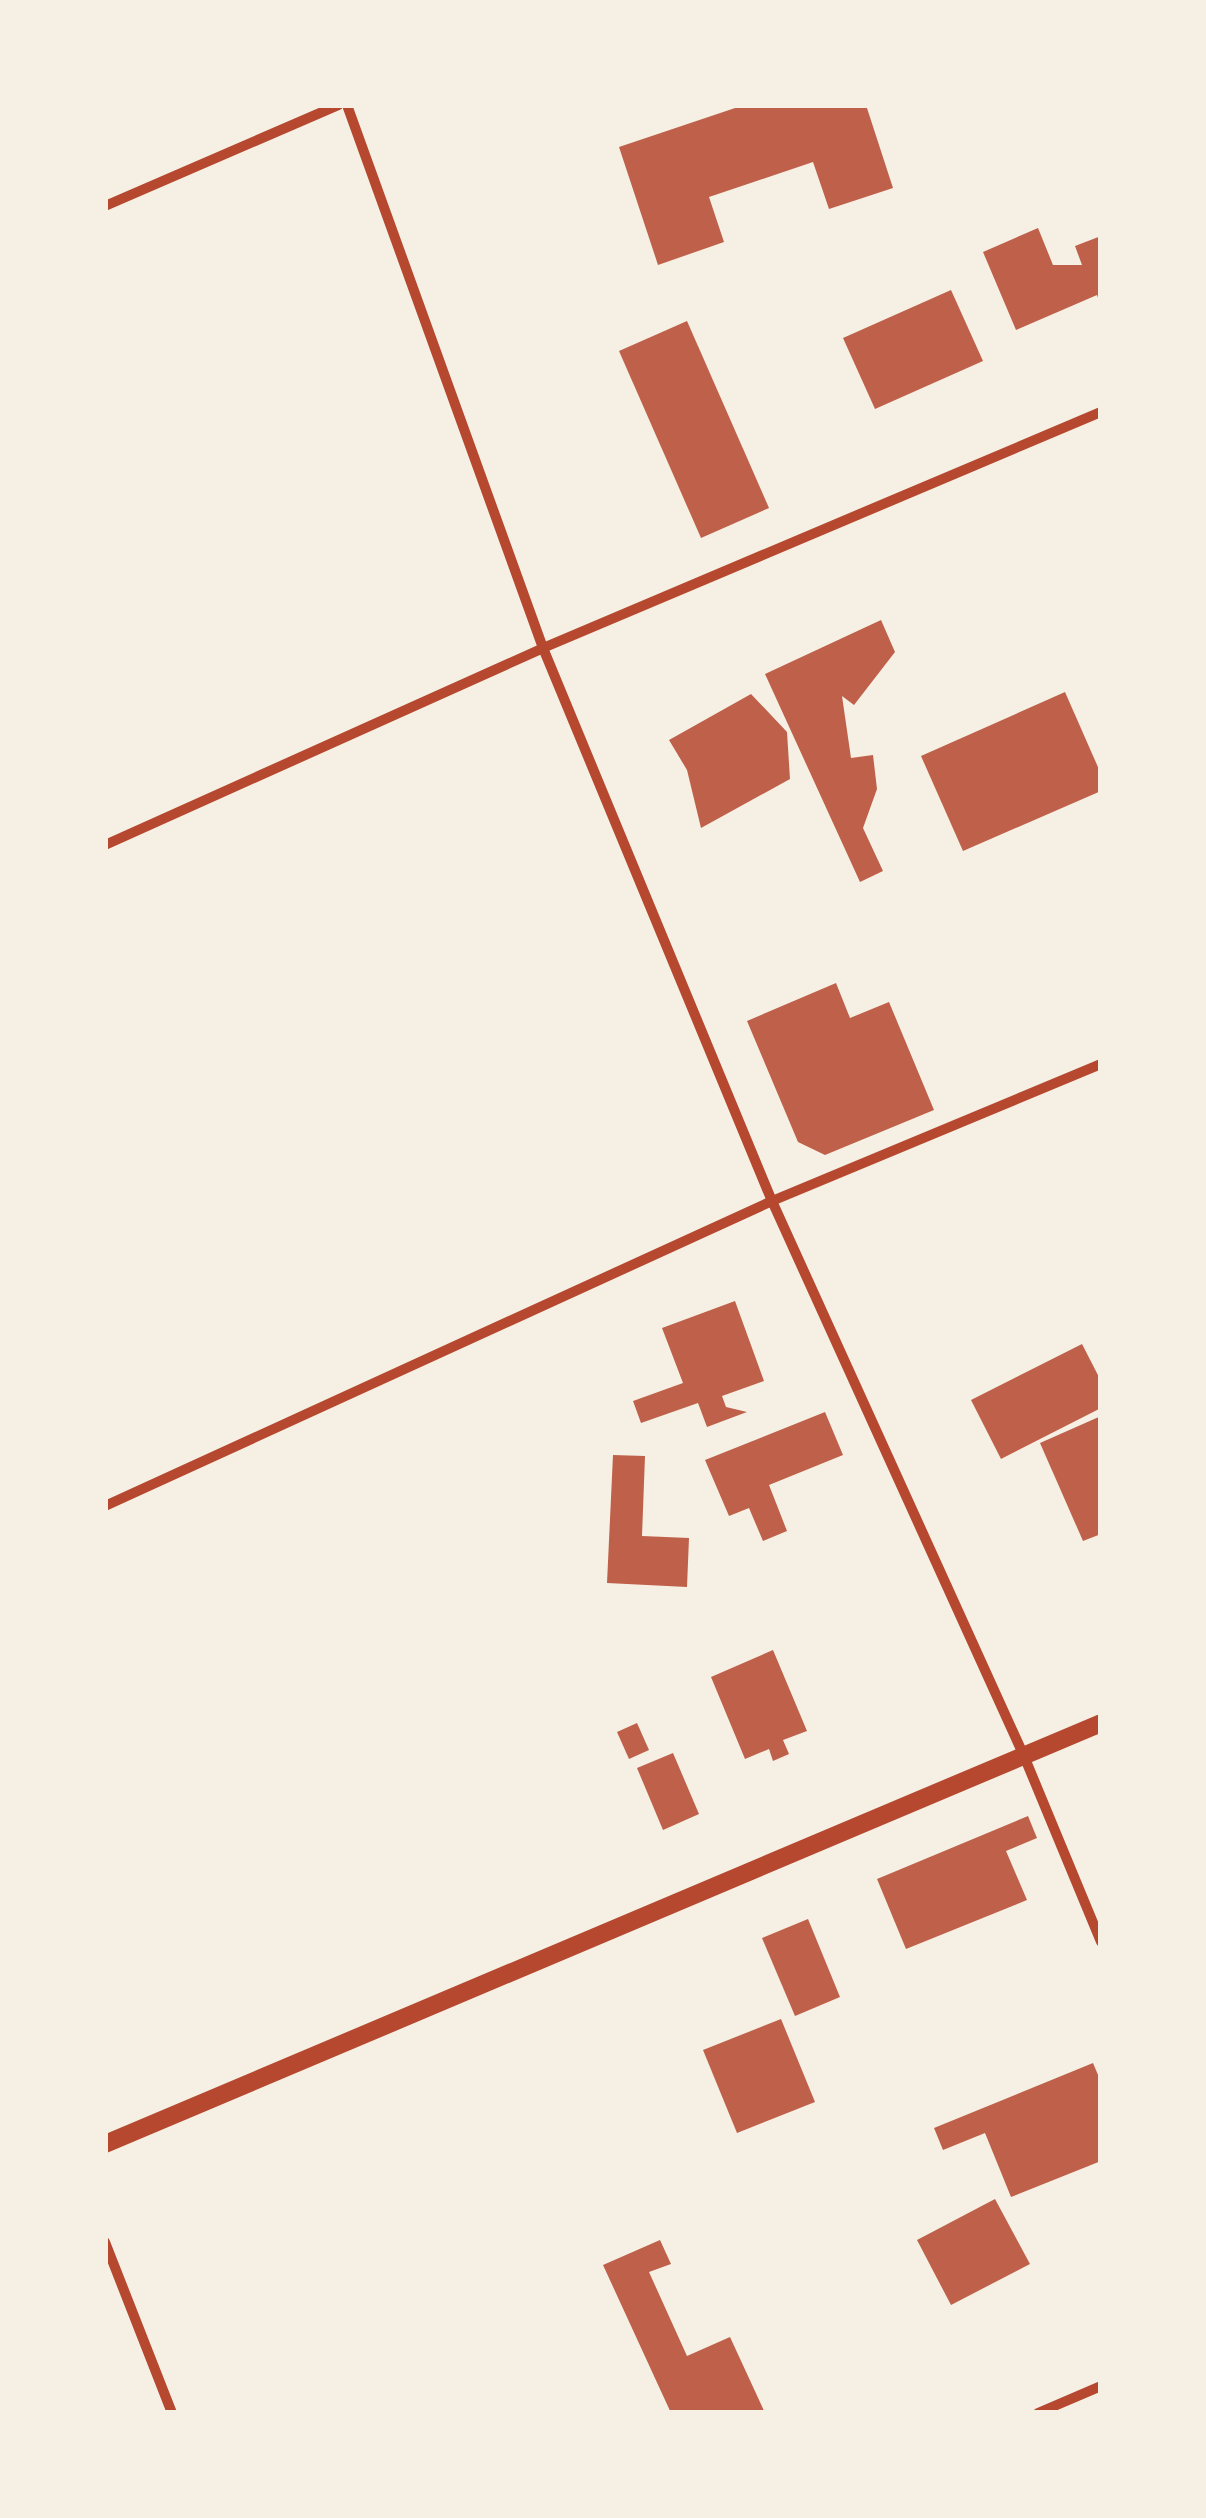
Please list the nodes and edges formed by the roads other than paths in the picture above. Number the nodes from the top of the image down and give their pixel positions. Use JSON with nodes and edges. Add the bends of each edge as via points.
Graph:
{"nodes":[{"id":1,"x":338,"y":105,"type":"edge"},
{"id":2,"x":347,"y":105,"type":"edge"},
{"id":3,"x":105,"y":206,"type":"edge"},
{"id":4,"x":1101,"y":412,"type":"edge"},
{"id":5,"x":543,"y":648,"type":"junction"},
{"id":6,"x":105,"y":846,"type":"edge"},
{"id":7,"x":1101,"y":1064,"type":"edge"},
{"id":8,"x":772,"y":1201,"type":"junction"},
{"id":9,"x":105,"y":1506,"type":"edge"},
{"id":10,"x":1101,"y":1723,"type":"edge"},
{"id":11,"x":1024,"y":1756,"type":"junction"},
{"id":12,"x":1101,"y":1942,"type":"edge"},
{"id":13,"x":105,"y":2144,"type":"edge"},
{"id":14,"x":105,"y":2242,"type":"edge"},
{"id":15,"x":1101,"y":2386,"type":"edge"},
{"id":16,"x":172,"y":2413,"type":"edge"},
{"id":17,"x":1038,"y":2413,"type":"edge"}],
"edges":[{"from":1,"to":3,"type":"street"},
{"from":2,"to":5,"type":"street"},
{"from":4,"to":5,"type":"street"},
{"from":5,"to":6,"type":"street"},
{"from":5,"to":8,"type":"street"},
{"from":7,"to":8,"type":"street"},
{"from":8,"to":9,"type":"street"},
{"from":8,"to":11,"type":"street"},
{"from":10,"to":11,"type":"street"},
{"from":11,"to":12,"type":"street"},
{"from":11,"to":13,"type":"street"},
{"from":14,"to":16,"type":"street"},
{"from":15,"to":17,"type":"street"}]}
